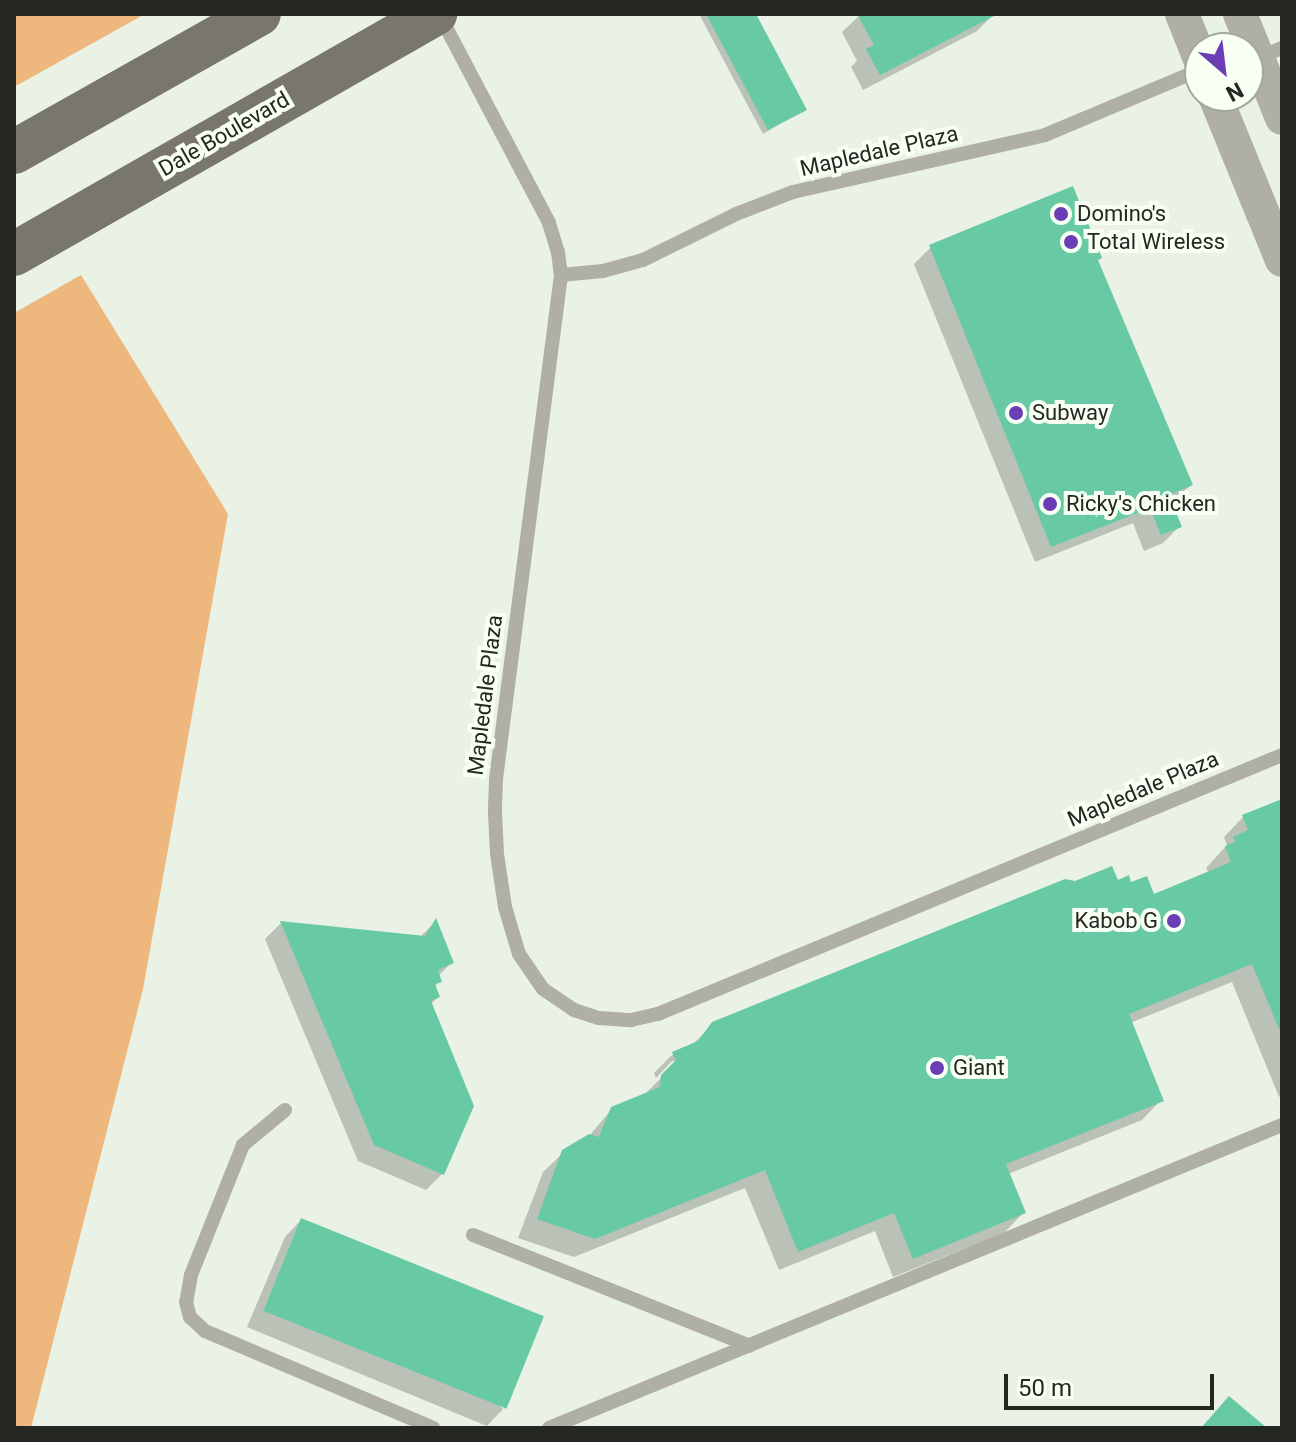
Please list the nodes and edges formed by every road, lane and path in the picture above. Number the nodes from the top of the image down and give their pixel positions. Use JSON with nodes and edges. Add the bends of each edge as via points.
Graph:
{"nodes":[{"id":1,"x":259,"y":14,"type":"edge"},
{"id":2,"x":437,"y":14,"type":"edge"},
{"id":3,"x":1240,"y":14,"type":"edge"},
{"id":4,"x":1270,"y":53,"type":"edge"},
{"id":5,"x":1184,"y":77,"type":"edge"},
{"id":6,"x":1222,"y":112,"type":"edge"},
{"id":7,"x":1282,"y":118,"type":"edge"},
{"id":8,"x":14,"y":152,"type":"edge"},
{"id":9,"x":14,"y":254,"type":"edge"},
{"id":10,"x":1282,"y":260,"type":"edge"},
{"id":11,"x":561,"y":275,"type":"junction"},
{"id":12,"x":1282,"y":755,"type":"edge"},
{"id":13,"x":285,"y":1110,"type":"dead end"},
{"id":14,"x":1282,"y":1125,"type":"edge"},
{"id":15,"x":473,"y":1235,"type":"dead end"},
{"id":16,"x":750,"y":1346,"type":"junction"},
{"id":17,"x":433,"y":1428,"type":"edge"},
{"id":18,"x":549,"y":1428,"type":"edge"}],
"edges":[{"from":1,"to":8,"type":"main road"},
{"from":2,"to":9,"type":"main road","name":"Dale Boulevard"},
{"from":2,"to":11,"type":"lane","via":[[549,223]]},
{"from":3,"to":4,"type":"street"},
{"from":4,"to":7,"type":"street"},
{"from":5,"to":11,"type":"lane","name":"Mapledale Plaza","via":[[1045,135],[793,192],[643,260]]},
{"from":6,"to":10,"type":"street"},
{"from":11,"to":12,"type":"lane","name":"Mapledale Plaza","via":[[495,812],[503,894],[519,954],[551,996],[599,1018],[631,1020],[658,1014]]},
{"from":13,"to":17,"type":"lane","via":[[243,1145],[191,1275],[186,1302],[190,1317],[205,1331]]},
{"from":14,"to":16,"type":"lane"},
{"from":15,"to":16,"type":"lane"},
{"from":16,"to":18,"type":"lane"}]}
